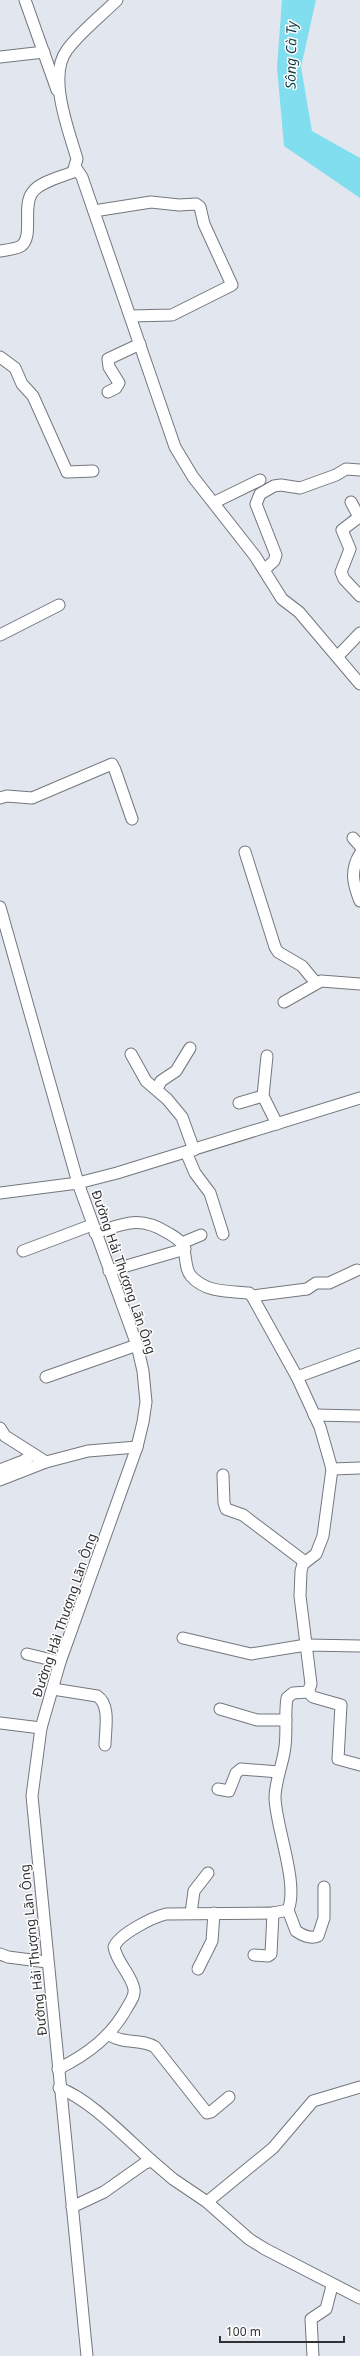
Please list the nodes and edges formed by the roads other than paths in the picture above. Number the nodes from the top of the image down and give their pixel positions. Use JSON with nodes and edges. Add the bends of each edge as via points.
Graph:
{"nodes":[{"id":1,"x":25,"y":0,"type":"edge"},
{"id":2,"x":117,"y":0,"type":"edge"},
{"id":3,"x":44,"y":52,"type":"junction"},
{"id":4,"x":0,"y":57,"type":"edge"},
{"id":5,"x":62,"y":103,"type":"junction"},
{"id":6,"x":76,"y":168,"type":"junction"},
{"id":7,"x":94,"y":211,"type":"junction"},
{"id":8,"x":0,"y":251,"type":"edge"},
{"id":9,"x":131,"y":316,"type":"junction"},
{"id":10,"x":140,"y":344,"type":"junction"},
{"id":11,"x":0,"y":357,"type":"edge"},
{"id":12,"x":108,"y":392,"type":"dead end"},
{"id":13,"x":360,"y":470,"type":"edge"},
{"id":14,"x":93,"y":471,"type":"dead end"},
{"id":15,"x":260,"y":480,"type":"dead end"},
{"id":16,"x":215,"y":502,"type":"junction"},
{"id":17,"x":351,"y":502,"type":"dead end"},
{"id":18,"x":264,"y":570,"type":"junction"},
{"id":19,"x":360,"y":596,"type":"edge"},
{"id":20,"x":59,"y":605,"type":"dead end"},
{"id":21,"x":360,"y":634,"type":"edge"},
{"id":22,"x":0,"y":635,"type":"edge"},
{"id":23,"x":338,"y":656,"type":"junction"},
{"id":24,"x":360,"y":684,"type":"edge"},
{"id":25,"x":0,"y":798,"type":"edge"},
{"id":26,"x":132,"y":819,"type":"dead end"},
{"id":27,"x":246,"y":852,"type":"dead end"},
{"id":28,"x":360,"y":854,"type":"edge"},
{"id":29,"x":360,"y":900,"type":"edge"},
{"id":30,"x":0,"y":907,"type":"edge"},
{"id":31,"x":316,"y":983,"type":"junction"},
{"id":32,"x":360,"y":984,"type":"edge"},
{"id":33,"x":284,"y":1002,"type":"dead end"},
{"id":34,"x":190,"y":1048,"type":"dead end"},
{"id":35,"x":131,"y":1054,"type":"dead end"},
{"id":36,"x":267,"y":1056,"type":"dead end"},
{"id":37,"x":157,"y":1089,"type":"junction"},
{"id":38,"x":263,"y":1096,"type":"junction"},
{"id":39,"x":360,"y":1098,"type":"edge"},
{"id":40,"x":240,"y":1103,"type":"dead end"},
{"id":41,"x":277,"y":1124,"type":"junction"},
{"id":42,"x":190,"y":1151,"type":"junction"},
{"id":43,"x":78,"y":1183,"type":"junction"},
{"id":44,"x":0,"y":1192,"type":"edge"},
{"id":45,"x":94,"y":1229,"type":"junction"},
{"id":46,"x":223,"y":1234,"type":"dead end"},
{"id":47,"x":201,"y":1235,"type":"dead end"},
{"id":48,"x":183,"y":1246,"type":"junction"},
{"id":49,"x":23,"y":1251,"type":"dead end"},
{"id":50,"x":357,"y":1270,"type":"dead end"},
{"id":51,"x":109,"y":1272,"type":"junction"},
{"id":52,"x":252,"y":1296,"type":"junction"},
{"id":53,"x":137,"y":1345,"type":"junction"},
{"id":54,"x":360,"y":1354,"type":"edge"},
{"id":55,"x":46,"y":1377,"type":"dead end"},
{"id":56,"x":297,"y":1377,"type":"junction"},
{"id":57,"x":314,"y":1415,"type":"junction"},
{"id":58,"x":360,"y":1416,"type":"edge"},
{"id":59,"x":0,"y":1428,"type":"edge"},
{"id":60,"x":136,"y":1447,"type":"junction"},
{"id":61,"x":32,"y":1455,"type":"junction"},
{"id":62,"x":46,"y":1462,"type":"junction"},
{"id":63,"x":360,"y":1468,"type":"edge"},
{"id":64,"x":332,"y":1469,"type":"junction"},
{"id":65,"x":0,"y":1470,"type":"edge"},
{"id":66,"x":223,"y":1475,"type":"dead end"},
{"id":67,"x":0,"y":1480,"type":"edge"},
{"id":68,"x":305,"y":1562,"type":"junction"},
{"id":69,"x":183,"y":1638,"type":"dead end"},
{"id":70,"x":306,"y":1645,"type":"junction"},
{"id":71,"x":360,"y":1646,"type":"edge"},
{"id":72,"x":27,"y":1654,"type":"dead end"},
{"id":73,"x":60,"y":1662,"type":"junction"},
{"id":74,"x":52,"y":1690,"type":"junction"},
{"id":75,"x":308,"y":1692,"type":"junction"},
{"id":76,"x":220,"y":1709,"type":"dead end"},
{"id":77,"x":286,"y":1720,"type":"junction"},
{"id":78,"x":0,"y":1723,"type":"edge"},
{"id":79,"x":41,"y":1728,"type":"junction"},
{"id":80,"x":105,"y":1744,"type":"dead end"},
{"id":81,"x":360,"y":1765,"type":"edge"},
{"id":82,"x":279,"y":1772,"type":"junction"},
{"id":83,"x":218,"y":1788,"type":"dead end"},
{"id":84,"x":208,"y":1873,"type":"dead end"},
{"id":85,"x":324,"y":1886,"type":"dead end"},
{"id":86,"x":288,"y":1910,"type":"junction"},
{"id":87,"x":191,"y":1913,"type":"junction"},
{"id":88,"x":273,"y":1913,"type":"junction"},
{"id":89,"x":214,"y":1914,"type":"junction"},
{"id":90,"x":0,"y":1954,"type":"edge"},
{"id":91,"x":254,"y":1956,"type":"dead end"},
{"id":92,"x":48,"y":1962,"type":"junction"},
{"id":93,"x":198,"y":1969,"type":"dead end"},
{"id":94,"x":109,"y":2035,"type":"junction"},
{"id":95,"x":58,"y":2069,"type":"junction"},
{"id":96,"x":360,"y":2087,"type":"edge"},
{"id":97,"x":59,"y":2088,"type":"junction"},
{"id":98,"x":229,"y":2097,"type":"dead end"},
{"id":99,"x":152,"y":2161,"type":"junction"},
{"id":100,"x":207,"y":2202,"type":"junction"},
{"id":101,"x":72,"y":2207,"type":"junction"},
{"id":102,"x":332,"y":2286,"type":"junction"},
{"id":103,"x":360,"y":2298,"type":"edge"},
{"id":104,"x":87,"y":2356,"type":"edge"},
{"id":105,"x":313,"y":2356,"type":"edge"}],
"edges":[{"from":1,"to":3,"type":"street"},
{"from":2,"to":5,"type":"street","via":[[71,44],[62,57],[59,79]]},
{"from":3,"to":4,"type":"street"},
{"from":3,"to":5,"type":"street"},
{"from":5,"to":6,"type":"street","via":[[77,160]]},
{"from":6,"to":7,"type":"street","via":[[82,177]]},
{"from":6,"to":8,"type":"street","via":[[73,172],[39,186],[31,193],[28,200],[25,241],[20,247]]},
{"from":7,"to":9,"type":"street"},
{"from":7,"to":9,"type":"street","via":[[151,202],[196,204],[200,207],[204,224],[232,285],[172,315]]},
{"from":9,"to":10,"type":"street"},
{"from":10,"to":12,"type":"street","via":[[108,359],[109,367],[119,383]]},
{"from":10,"to":16,"type":"street","via":[[175,447],[193,477]]},
{"from":11,"to":14,"type":"street","via":[[15,368],[22,384],[34,399],[67,472]]},
{"from":13,"to":18,"type":"street","via":[[346,469],[300,488],[274,486],[260,494],[256,504],[276,555],[274,561]]},
{"from":15,"to":16,"type":"street"},
{"from":16,"to":18,"type":"street"},
{"from":17,"to":19,"type":"street","via":[[359,517],[342,530],[350,549],[342,572],[344,579]]},
{"from":18,"to":23,"type":"street","via":[[282,599],[300,612]]},
{"from":20,"to":22,"type":"street"},
{"from":21,"to":23,"type":"street"},
{"from":23,"to":24,"type":"street"},
{"from":25,"to":26,"type":"street","via":[[32,798],[112,764]]},
{"from":27,"to":31,"type":"street","via":[[275,947],[278,952],[302,966]]},
{"from":28,"to":29,"type":"street","via":[[353,870],[353,880]]},
{"from":30,"to":43,"type":"street","name":"Đường Hải Thượng Lãn Ông"},
{"from":31,"to":32,"type":"street","via":[[326,981]]},
{"from":31,"to":33,"type":"street"},
{"from":34,"to":37,"type":"street","via":[[176,1071],[161,1081]]},
{"from":35,"to":37,"type":"street","via":[[146,1080]]},
{"from":36,"to":38,"type":"street"},
{"from":37,"to":42,"type":"street","via":[[182,1117]]},
{"from":38,"to":40,"type":"street"},
{"from":38,"to":41,"type":"street"},
{"from":39,"to":41,"type":"street"},
{"from":41,"to":42,"type":"street"},
{"from":42,"to":43,"type":"street"},
{"from":42,"to":46,"type":"street","via":[[195,1174],[210,1193]]},
{"from":43,"to":44,"type":"street"},
{"from":43,"to":45,"type":"street","name":"Đường Hải Thượng Lãn Ông"},
{"from":45,"to":48,"type":"street","via":[[131,1222],[146,1222],[163,1230]]},
{"from":45,"to":49,"type":"street"},
{"from":45,"to":51,"type":"street","name":"Đường Hải Thượng Lãn Ông"},
{"from":47,"to":48,"type":"street"},
{"from":48,"to":51,"type":"street"},
{"from":48,"to":52,"type":"street","via":[[188,1272],[196,1280],[213,1289],[247,1293]]},
{"from":50,"to":52,"type":"street","via":[[329,1283],[316,1283],[307,1290]]},
{"from":51,"to":53,"type":"street","name":"Đường Hải Thượng Lãn Ông"},
{"from":52,"to":56,"type":"street"},
{"from":53,"to":55,"type":"street"},
{"from":53,"to":60,"type":"street","name":"Đường Hải Thượng Lãn Ông","via":[[146,1402]]},
{"from":54,"to":56,"type":"street"},
{"from":56,"to":57,"type":"street"},
{"from":57,"to":58,"type":"street"},
{"from":57,"to":64,"type":"street","via":[[325,1441]]},
{"from":59,"to":61,"type":"street","via":[[5,1436]]},
{"from":60,"to":62,"type":"street","via":[[88,1451]]},
{"from":60,"to":73,"type":"street","name":"Đường Hải Thượng Lãn Ông"},
{"from":61,"to":62,"type":"street"},
{"from":61,"to":65,"type":"street","via":[[23,1462]]},
{"from":62,"to":67,"type":"street"},
{"from":63,"to":64,"type":"street"},
{"from":64,"to":68,"type":"street","via":[[323,1536],[316,1554]]},
{"from":66,"to":68,"type":"street","via":[[226,1509],[243,1515]]},
{"from":68,"to":70,"type":"street","via":[[301,1568],[300,1589]]},
{"from":69,"to":70,"type":"street","via":[[251,1654]]},
{"from":70,"to":71,"type":"street"},
{"from":70,"to":75,"type":"street","via":[[311,1684]]},
{"from":72,"to":73,"type":"street"},
{"from":73,"to":74,"type":"street","name":"Đường Hải Thượng Lãn Ông"},
{"from":74,"to":79,"type":"street","name":"Đường Hải Thượng Lãn Ông"},
{"from":74,"to":80,"type":"street","via":[[97,1696],[103,1700]]},
{"from":75,"to":77,"type":"street","via":[[288,1696]]},
{"from":75,"to":81,"type":"street","via":[[313,1697],[340,1705],[338,1759]]},
{"from":76,"to":77,"type":"street","via":[[252,1719]]},
{"from":77,"to":82,"type":"street","via":[[284,1753]]},
{"from":78,"to":79,"type":"street"},
{"from":79,"to":92,"type":"street","name":"Đường Hải Thượng Lãn Ông","via":[[32,1796]]},
{"from":82,"to":83,"type":"street","via":[[241,1769],[236,1773],[229,1791]]},
{"from":82,"to":86,"type":"street","via":[[276,1807],[289,1880]]},
{"from":84,"to":87,"type":"street","via":[[194,1891]]},
{"from":85,"to":86,"type":"street","via":[[324,1918],[318,1936],[296,1931]]},
{"from":86,"to":88,"type":"street"},
{"from":87,"to":89,"type":"street"},
{"from":87,"to":94,"type":"street","via":[[155,1917],[116,1944],[116,1955],[133,1987],[134,1994],[122,2019]]},
{"from":88,"to":89,"type":"street"},
{"from":88,"to":91,"type":"street","via":[[271,1954]]},
{"from":89,"to":93,"type":"street","via":[[212,1941]]},
{"from":90,"to":92,"type":"street"},
{"from":92,"to":95,"type":"street","name":"Đường Hải Thượng Lãn Ông"},
{"from":94,"to":95,"type":"street"},
{"from":94,"to":98,"type":"street","via":[[123,2042],[146,2043],[155,2047],[206,2113],[211,2112]]},
{"from":95,"to":97,"type":"street","name":"Đường Hải Thượng Lãn Ông"},
{"from":96,"to":100,"type":"street","via":[[315,2100],[269,2152]]},
{"from":97,"to":99,"type":"street","via":[[92,2108]]},
{"from":97,"to":101,"type":"street","name":"Đường Hải Thượng Lãn Ông"},
{"from":99,"to":100,"type":"street","via":[[182,2186]]},
{"from":99,"to":101,"type":"street","via":[[145,2163],[104,2192]]},
{"from":100,"to":102,"type":"street","via":[[254,2242]]},
{"from":101,"to":104,"type":"street","name":"Đường Hải Thượng Lãn Ông"},
{"from":102,"to":103,"type":"street"},
{"from":102,"to":105,"type":"street","via":[[324,2311],[311,2319]]}]}
